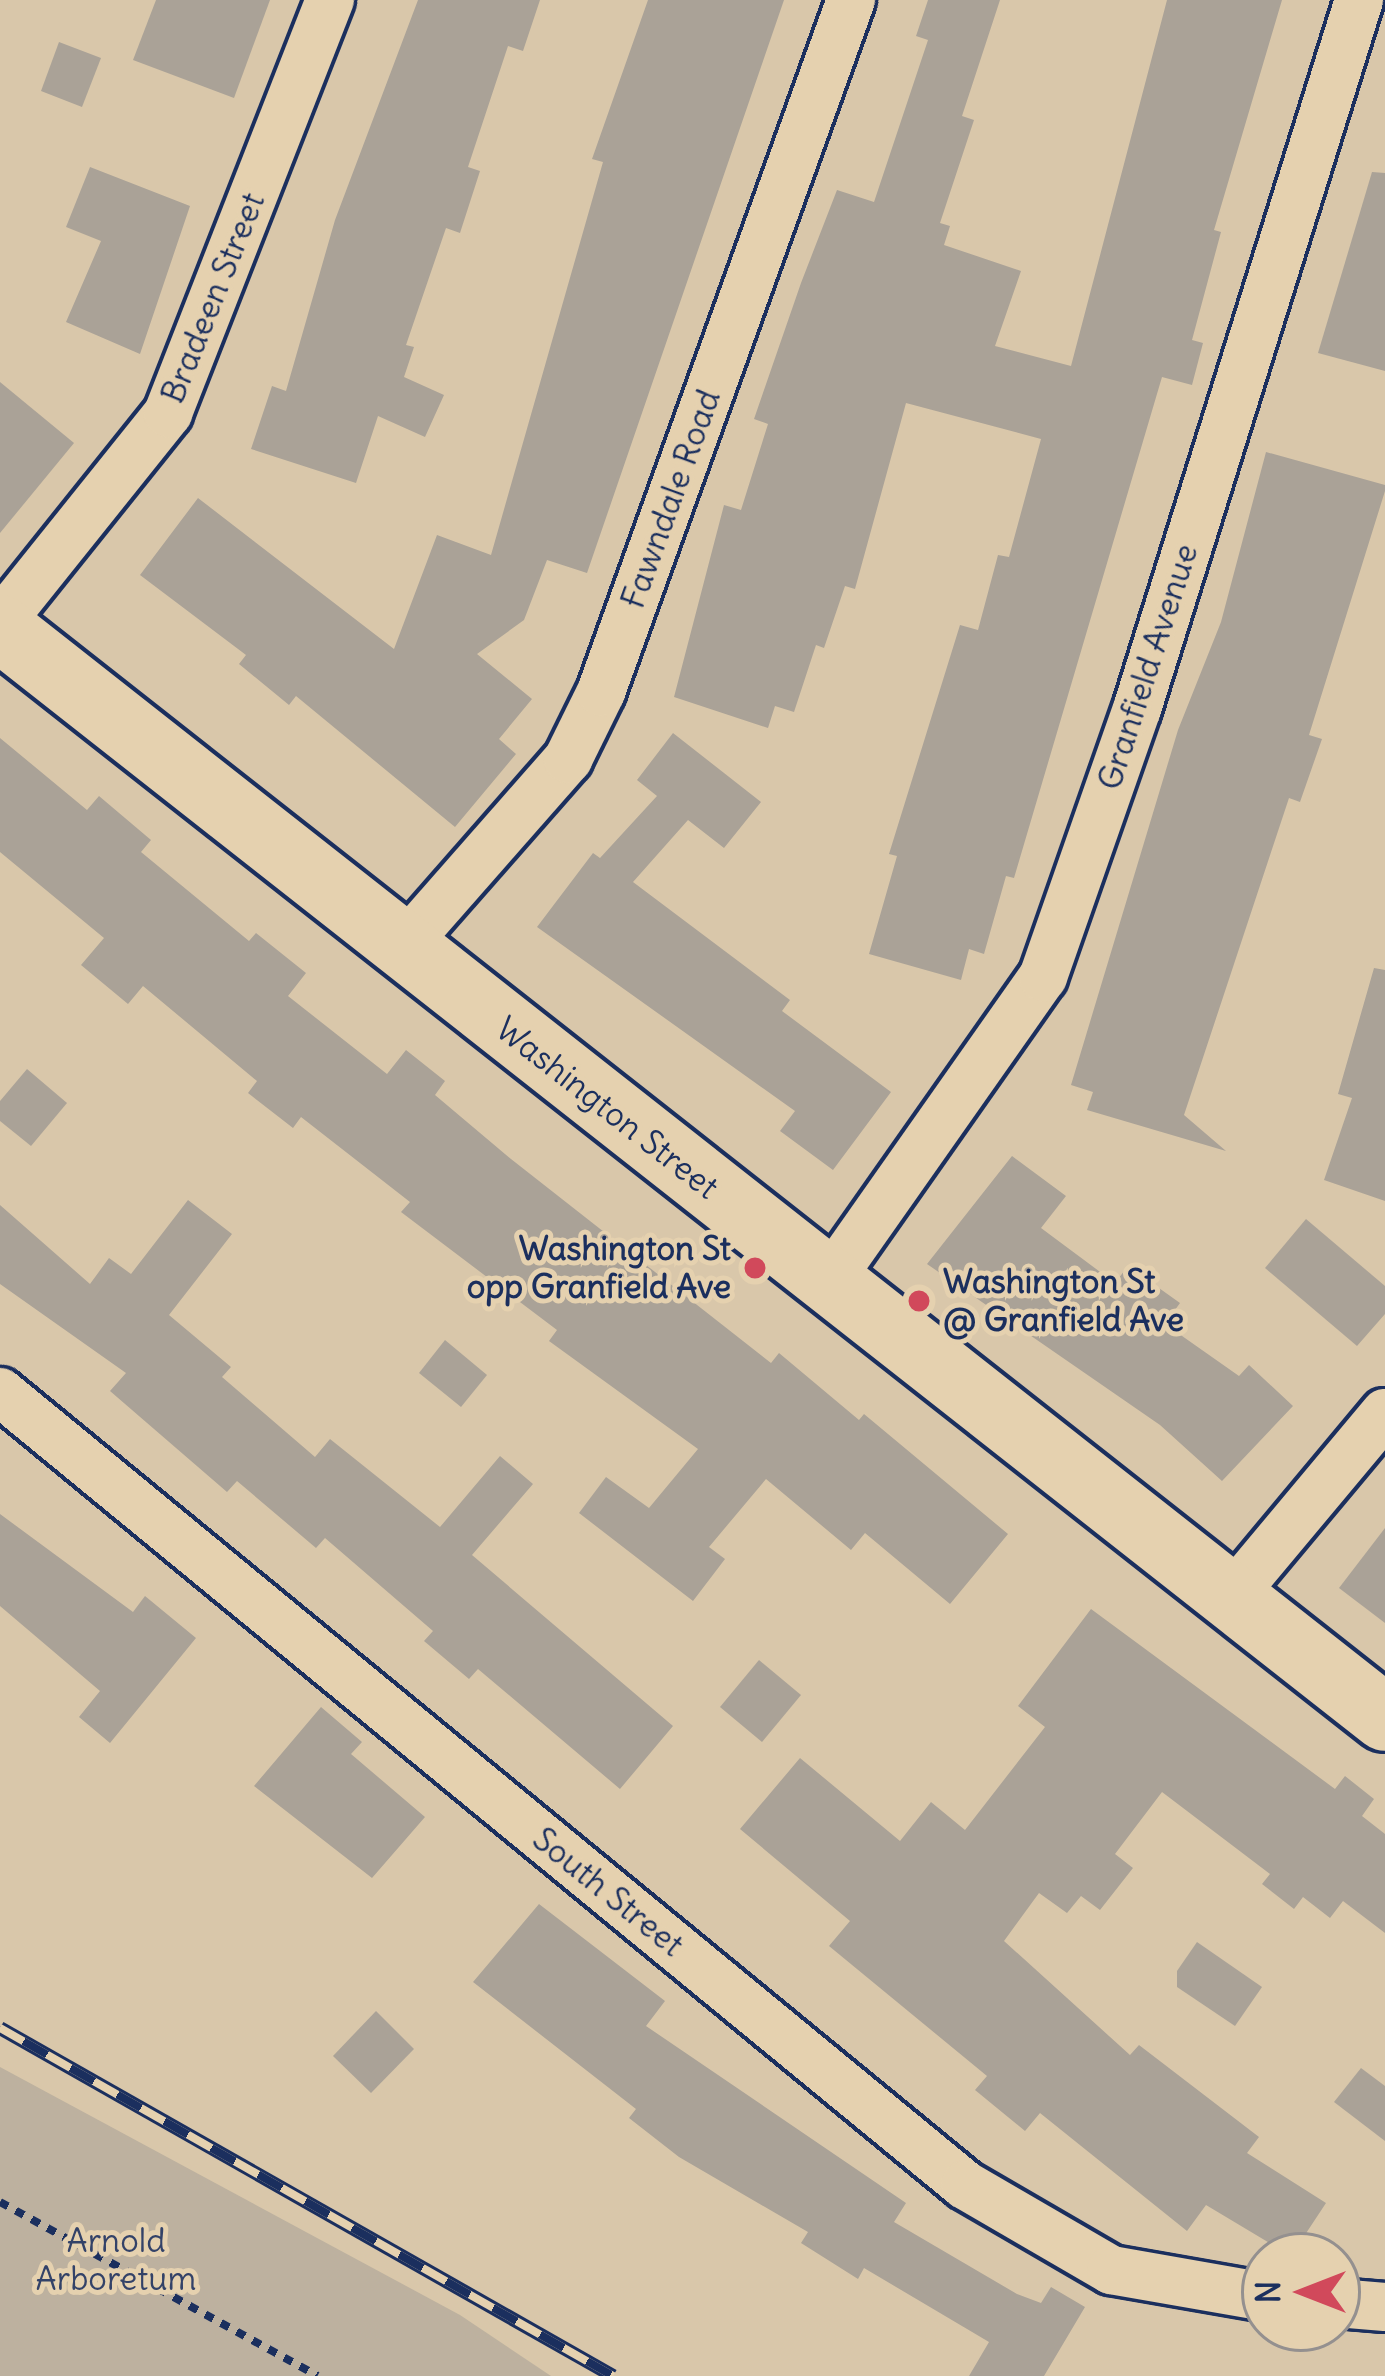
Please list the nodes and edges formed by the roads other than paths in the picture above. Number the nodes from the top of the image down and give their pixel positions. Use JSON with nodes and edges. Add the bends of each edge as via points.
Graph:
{"nodes":[{"id":1,"x":330,"y":0,"type":"edge"},
{"id":2,"x":851,"y":0,"type":"edge"},
{"id":3,"x":1359,"y":0,"type":"edge"},
{"id":4,"x":0,"y":626,"type":"edge"},
{"id":5,"x":402,"y":948,"type":"junction"},
{"id":6,"x":829,"y":1281,"type":"junction"},
{"id":7,"x":0,"y":1392,"type":"edge"},
{"id":8,"x":1385,"y":1413,"type":"edge"},
{"id":9,"x":1231,"y":1597,"type":"junction"},
{"id":10,"x":1385,"y":1718,"type":"edge"},
{"id":11,"x":1241,"y":2293,"type":"edge"}],
"edges":[{"from":1,"to":4,"type":"street","name":"Bradeen Street","via":[[168,413]]},
{"from":2,"to":5,"type":"street","name":"Fawndale Road","via":[[601,692],[568,759]]},
{"from":3,"to":6,"type":"street","name":"Granfield Avenue","via":[[1137,709],[1043,977]]},
{"from":4,"to":5,"type":"main road","name":"Washington Street"},
{"from":5,"to":6,"type":"main road","name":"Washington Street"},
{"from":6,"to":9,"type":"main road","name":"Washington Street"},
{"from":7,"to":11,"type":"street","name":"South Street","via":[[964,2185],[1111,2270]]},
{"from":8,"to":9,"type":"street"},
{"from":9,"to":10,"type":"main road","name":"Washington Street"}]}
